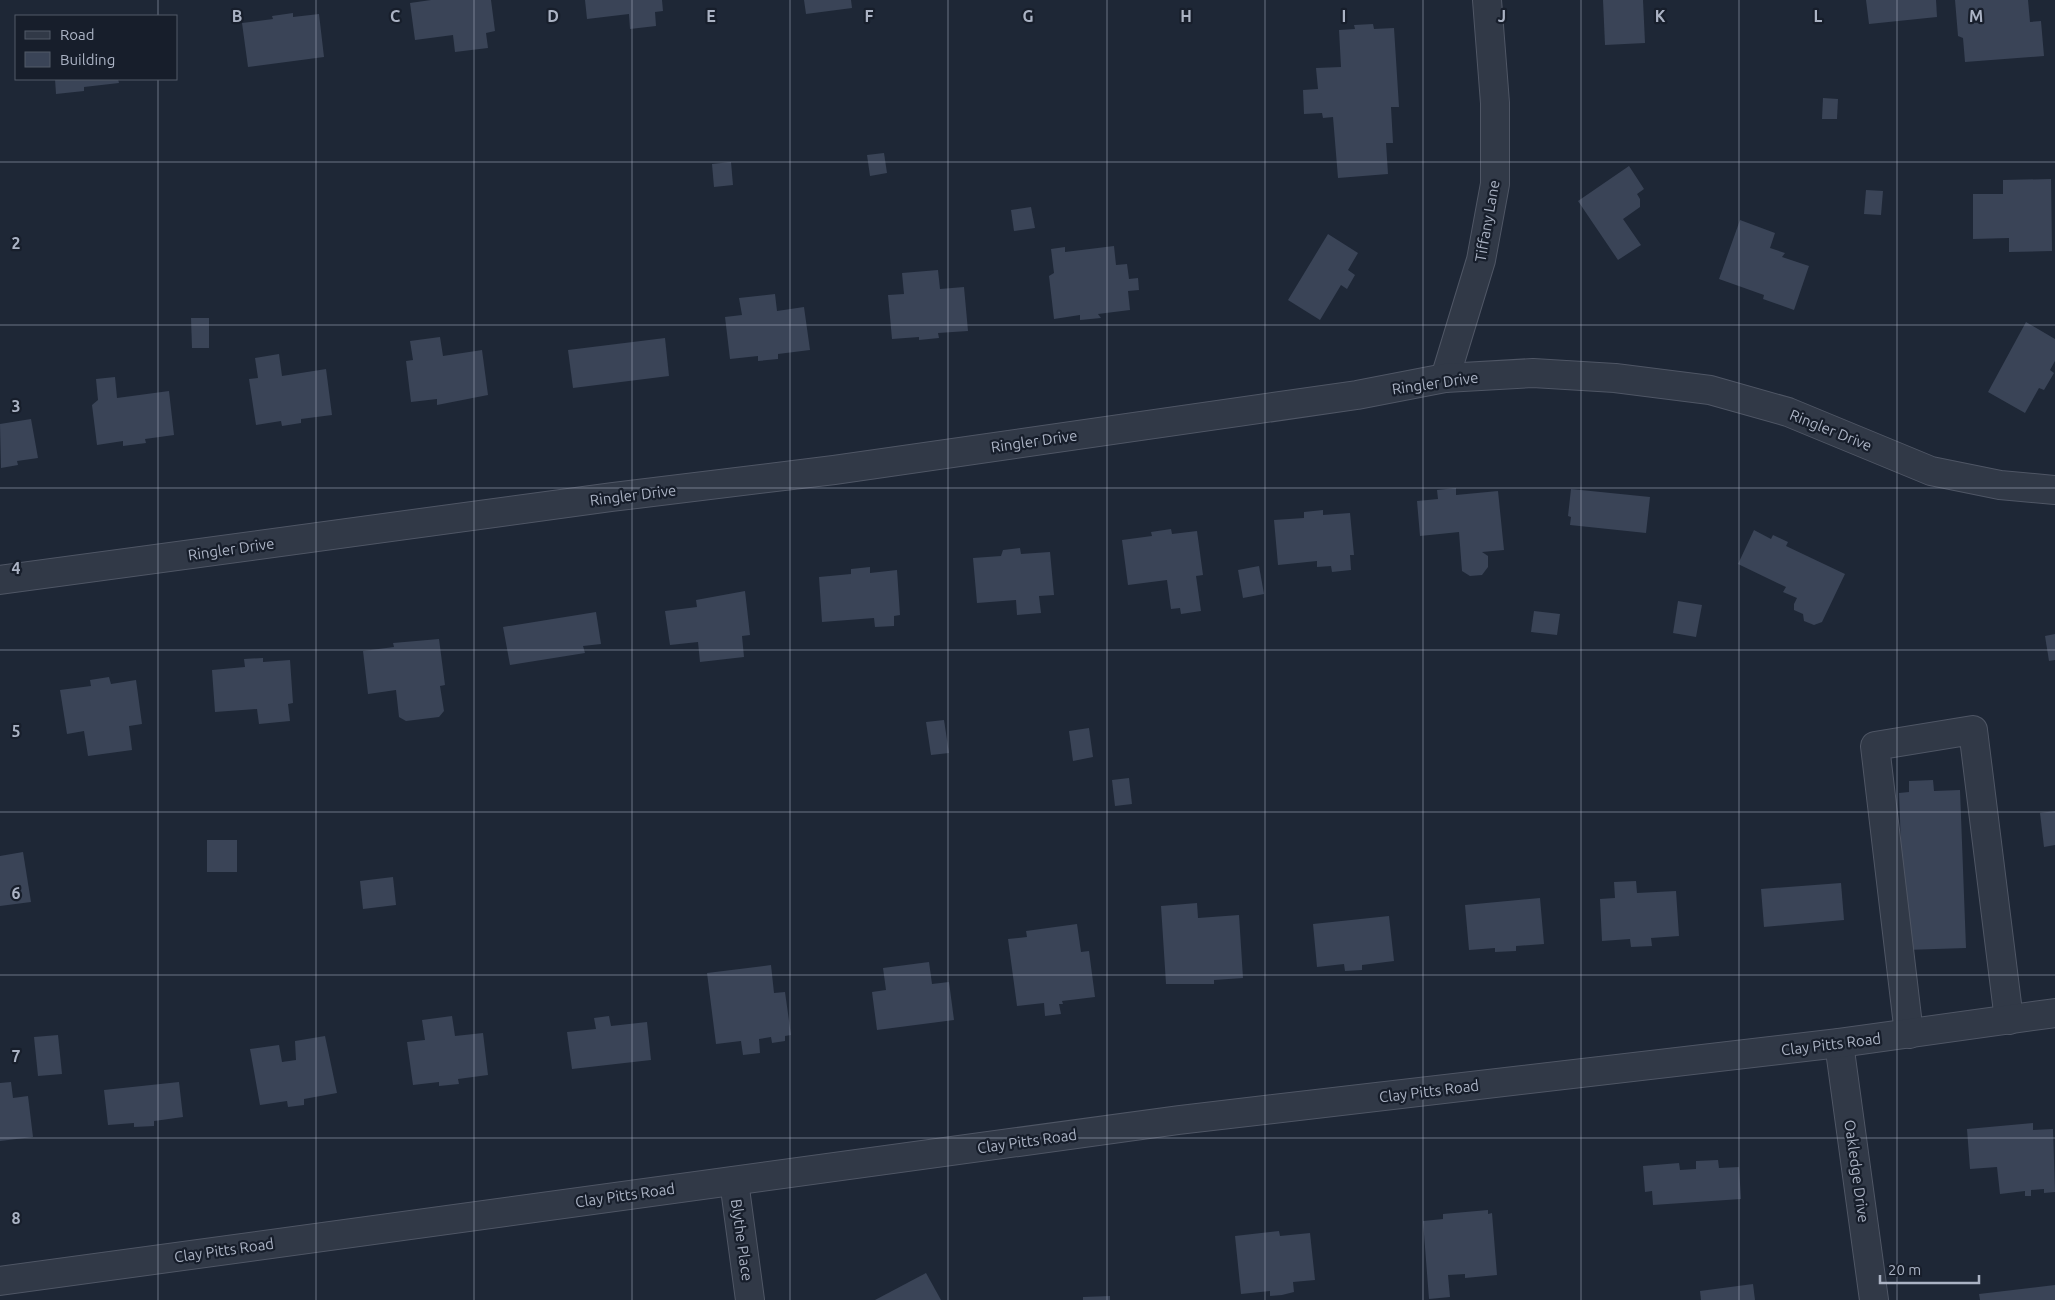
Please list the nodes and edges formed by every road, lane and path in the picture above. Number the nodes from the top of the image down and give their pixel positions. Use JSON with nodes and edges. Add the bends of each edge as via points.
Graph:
{"nodes":[{"id":1,"x":1487,"y":0,"type":"edge"},
{"id":2,"x":1445,"y":378,"type":"junction"},
{"id":3,"x":2055,"y":490,"type":"edge"},
{"id":4,"x":0,"y":580,"type":"edge"},
{"id":5,"x":2055,"y":1013,"type":"edge"},
{"id":6,"x":2009,"y":1020,"type":"junction"},
{"id":7,"x":1909,"y":1034,"type":"junction"},
{"id":8,"x":1839,"y":1043,"type":"junction"},
{"id":9,"x":734,"y":1181,"type":"junction"},
{"id":10,"x":0,"y":1281,"type":"edge"},
{"id":11,"x":750,"y":1300,"type":"edge"},
{"id":12,"x":1874,"y":1300,"type":"edge"}],
"edges":[{"from":1,"to":2,"type":"street","name":"Tiffany Lane","via":[[1495,103],[1495,184],[1481,260]]},
{"from":2,"to":3,"type":"street","name":"Ringler Drive","via":[[1532,373],[1615,378],[1710,390],[1788,412],[1930,471],[2000,485]]},
{"from":2,"to":4,"type":"street","name":"Ringler Drive","via":[[1357,395],[834,470],[602,498]]},
{"from":5,"to":6,"type":"street","name":"Clay Pitts Road"},
{"from":6,"to":7,"type":"street","name":"Clay Pitts Road"},
{"from":6,"to":7,"type":"street","via":[[1973,730],[1874,746]]},
{"from":7,"to":8,"type":"street","name":"Clay Pitts Road"},
{"from":8,"to":9,"type":"street","name":"Clay Pitts Road","via":[[1179,1120]]},
{"from":8,"to":12,"type":"street","name":"Oakledge Drive"},
{"from":9,"to":10,"type":"street","name":"Clay Pitts Road"},
{"from":9,"to":11,"type":"street","name":"Blythe Place"}]}
